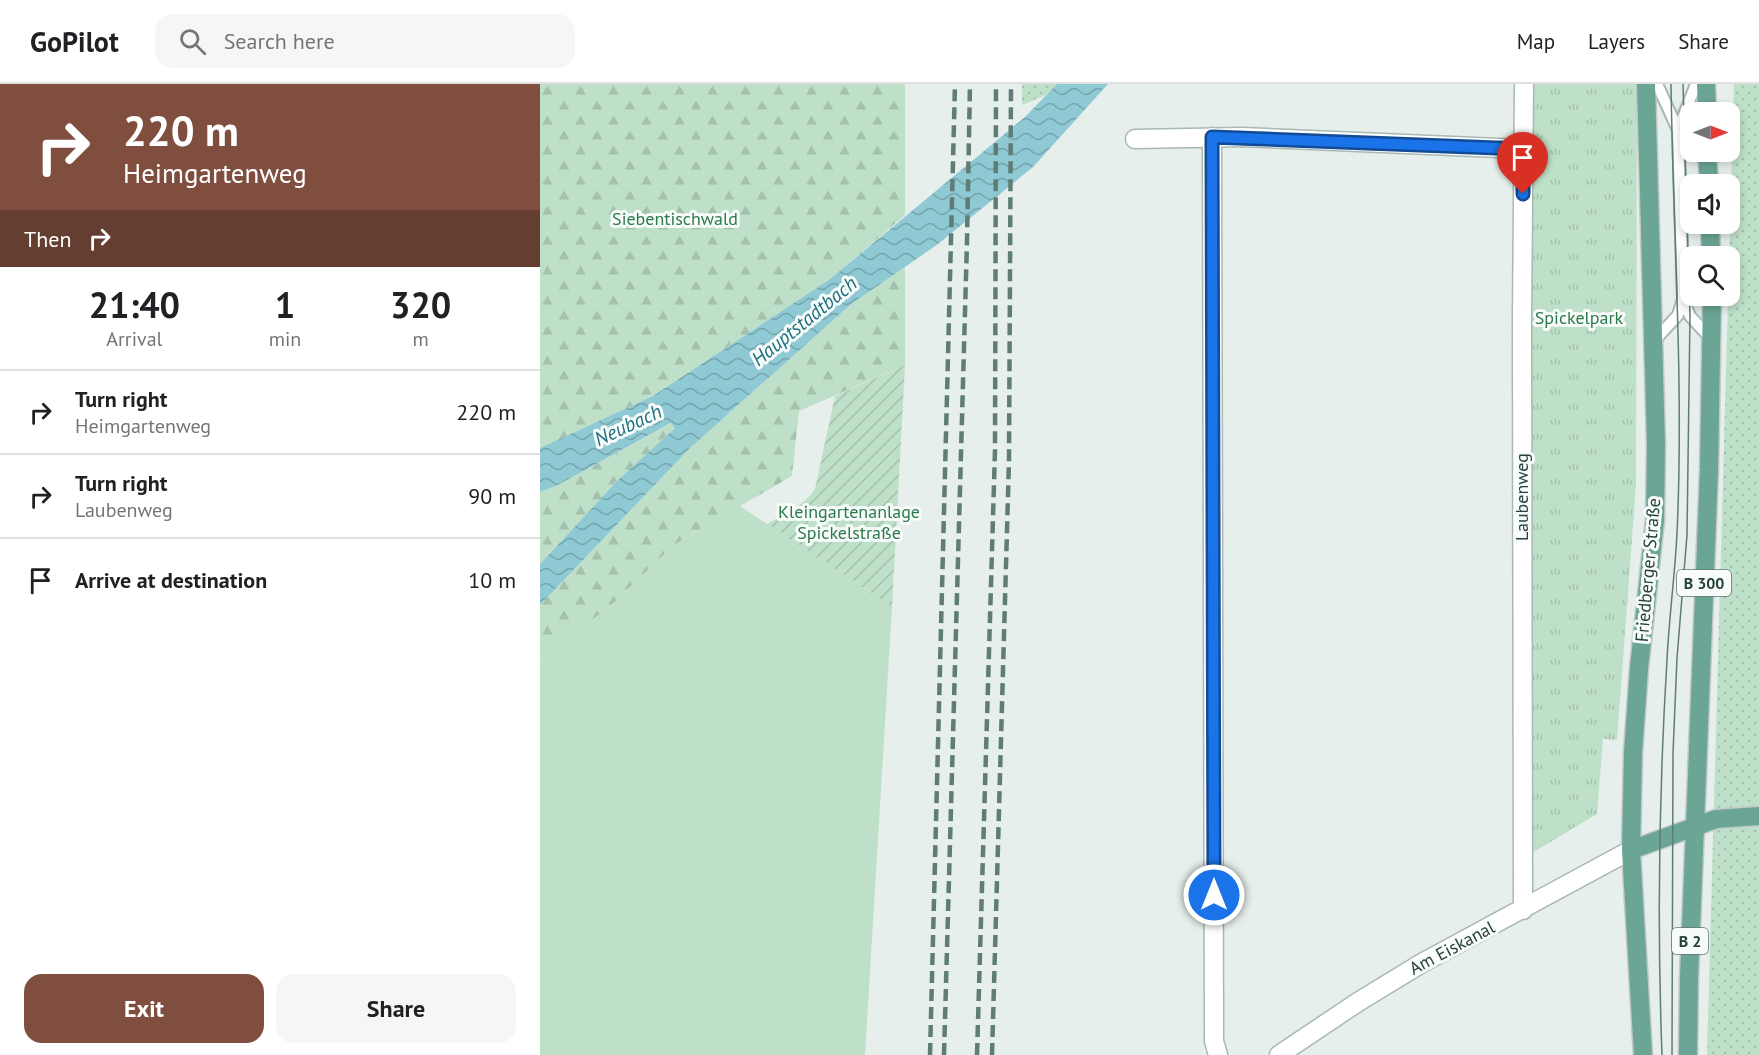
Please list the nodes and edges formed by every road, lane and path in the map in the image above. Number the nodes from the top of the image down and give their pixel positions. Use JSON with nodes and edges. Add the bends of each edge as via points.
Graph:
{"nodes":[{"id":1,"x":1524,"y":84,"type":"edge"},
{"id":2,"x":1646,"y":84,"type":"edge"},
{"id":3,"x":1657,"y":84,"type":"edge"},
{"id":4,"x":1696,"y":84,"type":"edge"},
{"id":5,"x":1706,"y":84,"type":"edge"},
{"id":6,"x":1707,"y":102,"type":"edge"},
{"id":7,"x":1678,"y":130,"type":"junction"},
{"id":8,"x":1212,"y":137,"type":"junction"},
{"id":9,"x":1135,"y":139,"type":"dead end"},
{"id":10,"x":1523,"y":149,"type":"junction"},
{"id":11,"x":1681,"y":246,"type":"edge"},
{"id":12,"x":1681,"y":306,"type":"edge"},
{"id":13,"x":1686,"y":306,"type":"edge"},
{"id":14,"x":1712,"y":306,"type":"edge"},
{"id":15,"x":1713,"y":340,"type":"junction"},
{"id":16,"x":1654,"y":342,"type":"junction"},
{"id":17,"x":1759,"y":816,"type":"edge"},
{"id":18,"x":1694,"y":826,"type":"junction"},
{"id":19,"x":1631,"y":850,"type":"junction"},
{"id":20,"x":1523,"y":910,"type":"junction"},
{"id":21,"x":1218,"y":1055,"type":"edge"},
{"id":22,"x":1279,"y":1055,"type":"edge"},
{"id":23,"x":1643,"y":1055,"type":"edge"},
{"id":24,"x":1688,"y":1055,"type":"edge"}],
"edges":[{"from":1,"to":10,"type":"street","name":"Laubenweg"},
{"from":2,"to":16,"type":"main road","name":"Friedberger Straße"},
{"from":3,"to":7,"type":"lane"},
{"from":4,"to":7,"type":"lane"},
{"from":5,"to":6,"type":"main road"},
{"from":7,"to":11,"type":"lane"},
{"from":8,"to":9,"type":"street"},
{"from":8,"to":10,"type":"street"},
{"from":8,"to":21,"type":"street","via":[[1214,1041]]},
{"from":10,"to":20,"type":"street","name":"Laubenweg"},
{"from":12,"to":16,"type":"lane","via":[[1678,315]]},
{"from":13,"to":15,"type":"lane","via":[[1690,316]]},
{"from":14,"to":15,"type":"main road","number":"B 300"},
{"from":15,"to":18,"type":"main road","number":"B 300"},
{"from":16,"to":19,"type":"main road","name":"Friedberger Straße","via":[[1655,520],[1639,668]]},
{"from":17,"to":18,"type":"main road","via":[[1716,819]]},
{"from":18,"to":19,"type":"main road"},
{"from":18,"to":24,"type":"main road","number":"B 2"},
{"from":19,"to":20,"type":"street","name":"Am Eiskanal"},
{"from":19,"to":23,"type":"main road","name":"Friedberger Straße"},
{"from":20,"to":22,"type":"street","name":"Am Eiskanal","via":[[1422,963]]}]}
